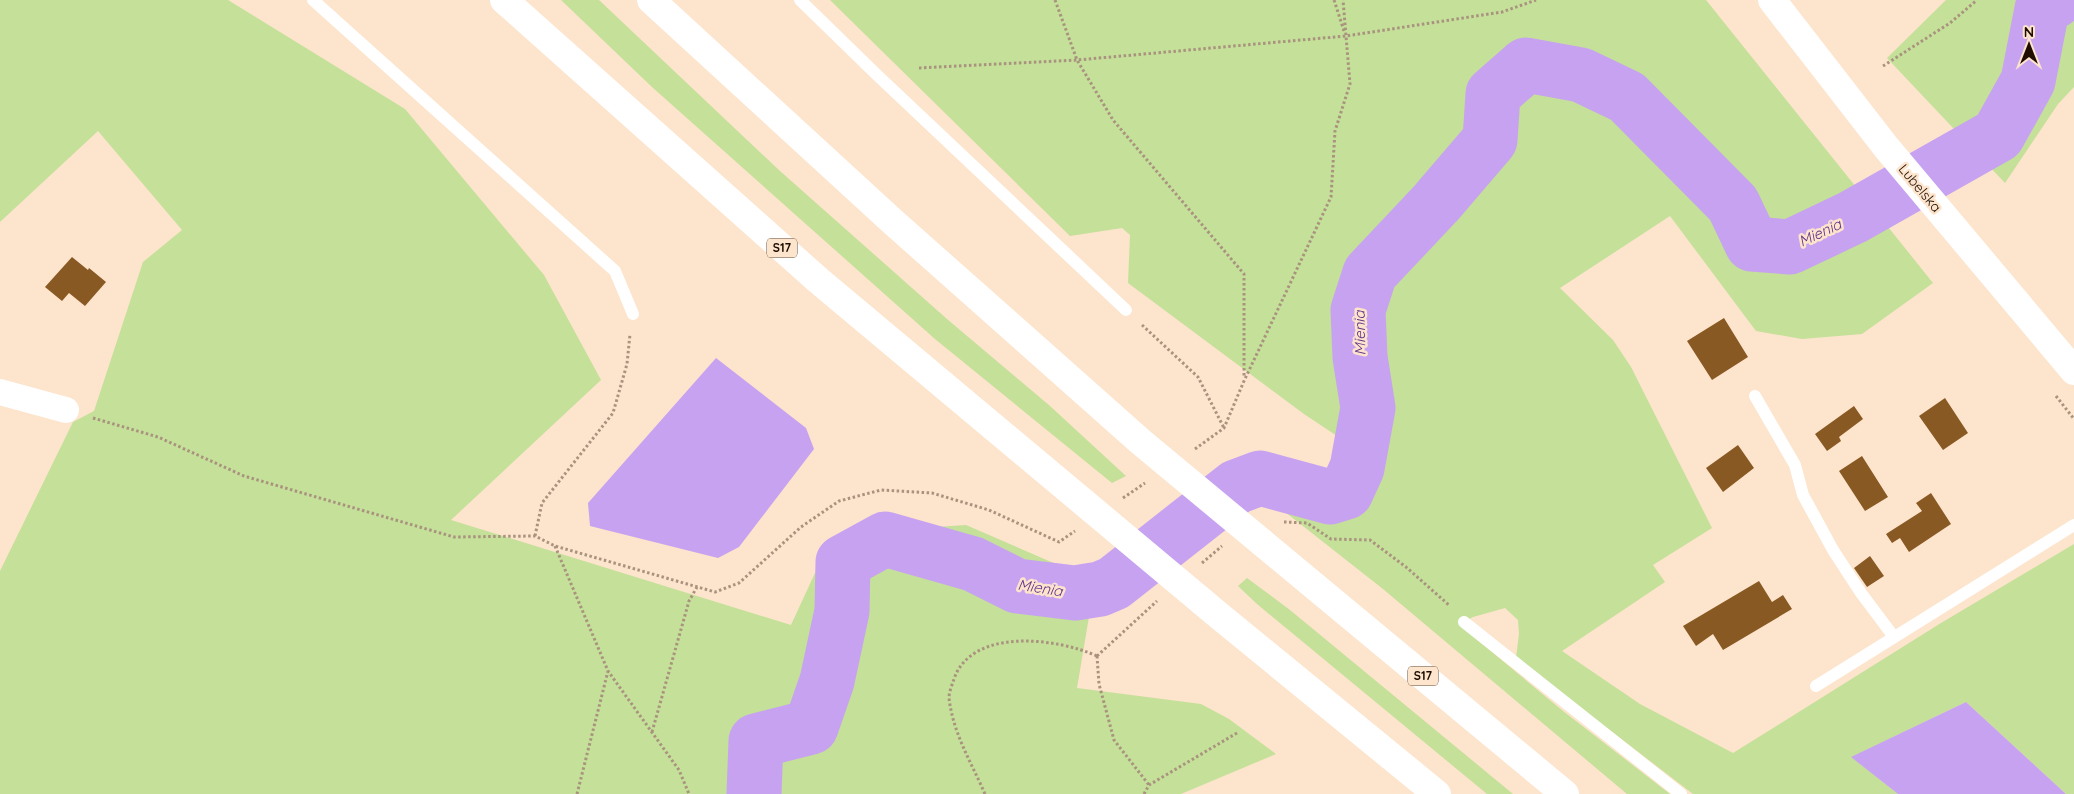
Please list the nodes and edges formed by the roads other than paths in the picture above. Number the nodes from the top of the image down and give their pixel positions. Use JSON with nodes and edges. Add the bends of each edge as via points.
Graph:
{"nodes":[{"id":1,"x":313,"y":0,"type":"edge"},
{"id":2,"x":504,"y":0,"type":"edge"},
{"id":3,"x":650,"y":0,"type":"edge"},
{"id":4,"x":800,"y":0,"type":"edge"},
{"id":5,"x":1772,"y":0,"type":"edge"},
{"id":6,"x":1126,"y":310,"type":"road end"},
{"id":7,"x":632,"y":314,"type":"road end"},
{"id":8,"x":2074,"y":371,"type":"edge"},
{"id":9,"x":0,"y":392,"type":"edge"},
{"id":10,"x":1756,"y":396,"type":"dead end"},
{"id":11,"x":66,"y":410,"type":"road end"},
{"id":12,"x":2074,"y":525,"type":"edge"},
{"id":13,"x":1464,"y":622,"type":"dead end"},
{"id":14,"x":1894,"y":637,"type":"junction"},
{"id":15,"x":1816,"y":686,"type":"dead end"},
{"id":16,"x":1437,"y":794,"type":"edge"},
{"id":17,"x":1565,"y":794,"type":"edge"},
{"id":18,"x":1681,"y":794,"type":"edge"}],
"edges":[{"from":1,"to":7,"type":"lane","via":[[615,271]]},
{"from":2,"to":16,"type":"main road","number":"S17","via":[[818,280]]},
{"from":3,"to":17,"type":"main road","number":"S17","via":[[892,222],[1141,442]]},
{"from":4,"to":6,"type":"lane"},
{"from":5,"to":8,"type":"main road","name":"Lubelska","via":[[1886,146]]},
{"from":9,"to":11,"type":"street"},
{"from":10,"to":14,"type":"lane","via":[[1795,465],[1803,495],[1833,550]]},
{"from":12,"to":14,"type":"lane"},
{"from":13,"to":18,"type":"lane"},
{"from":14,"to":15,"type":"lane"}]}
